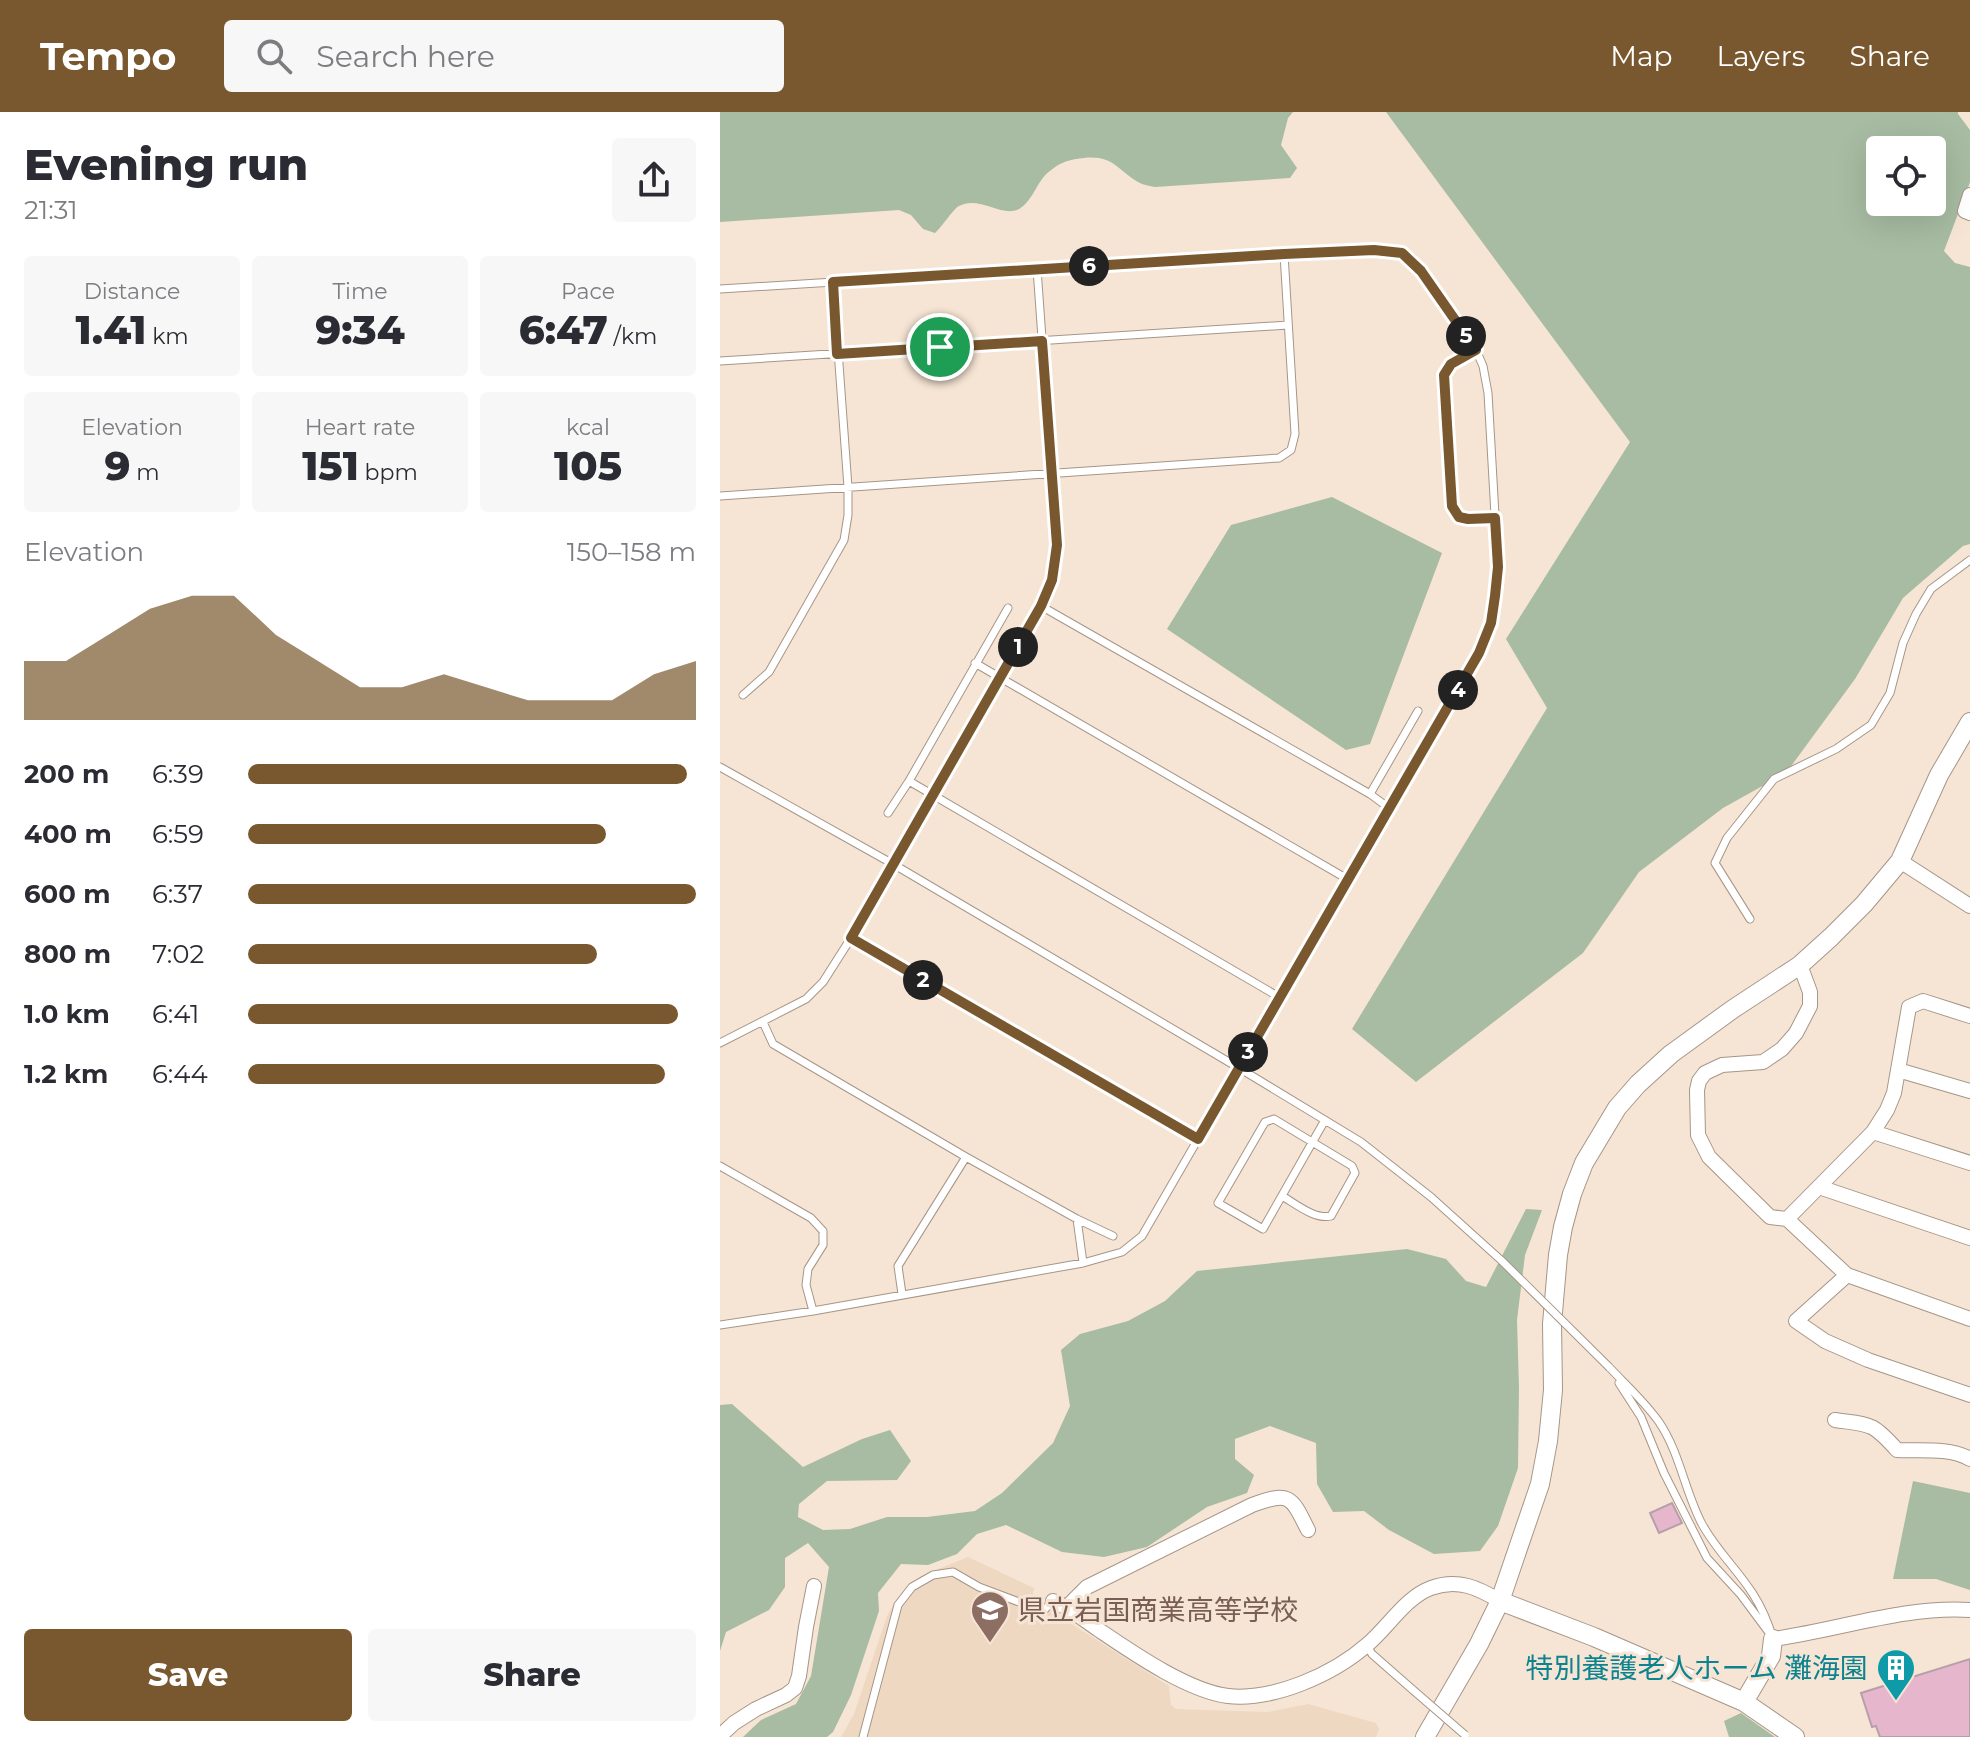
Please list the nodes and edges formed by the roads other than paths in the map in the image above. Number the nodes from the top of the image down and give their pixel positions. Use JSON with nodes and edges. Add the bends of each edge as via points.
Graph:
{"nodes":[{"id":1,"x":1970,"y":195,"type":"edge"},
{"id":2,"x":1970,"y":213,"type":"edge"},
{"id":3,"x":1284,"y":254,"type":"junction"},
{"id":4,"x":1037,"y":269,"type":"junction"},
{"id":5,"x":833,"y":282,"type":"junction"},
{"id":6,"x":720,"y":289,"type":"edge"},
{"id":7,"x":1288,"y":325,"type":"junction"},
{"id":8,"x":1042,"y":341,"type":"junction"},
{"id":9,"x":1476,"y":350,"type":"junction"},
{"id":10,"x":837,"y":354,"type":"junction"},
{"id":11,"x":720,"y":361,"type":"edge"},
{"id":12,"x":1051,"y":472,"type":"junction"},
{"id":13,"x":848,"y":487,"type":"junction"},
{"id":14,"x":720,"y":496,"type":"edge"},
{"id":15,"x":1495,"y":518,"type":"junction"},
{"id":16,"x":1970,"y":560,"type":"edge"},
{"id":17,"x":1041,"y":606,"type":"junction"},
{"id":18,"x":1008,"y":608,"type":"dead end"},
{"id":19,"x":975,"y":663,"type":"junction"},
{"id":20,"x":1000,"y":677,"type":"junction"},
{"id":21,"x":743,"y":695,"type":"dead end"},
{"id":22,"x":1418,"y":711,"type":"dead end"},
{"id":23,"x":1970,"y":722,"type":"edge"},
{"id":24,"x":720,"y":767,"type":"edge"},
{"id":25,"x":909,"y":781,"type":"junction"},
{"id":26,"x":1370,"y":794,"type":"junction"},
{"id":27,"x":932,"y":795,"type":"junction"},
{"id":28,"x":1389,"y":808,"type":"junction"},
{"id":29,"x":888,"y":813,"type":"dead end"},
{"id":30,"x":1900,"y":861,"type":"junction"},
{"id":31,"x":893,"y":864,"type":"junction"},
{"id":32,"x":1349,"y":880,"type":"junction"},
{"id":33,"x":1970,"y":906,"type":"edge"},
{"id":34,"x":1750,"y":919,"type":"dead end"},
{"id":35,"x":851,"y":938,"type":"junction"},
{"id":36,"x":1800,"y":965,"type":"junction"},
{"id":37,"x":1279,"y":997,"type":"junction"},
{"id":38,"x":1970,"y":1016,"type":"edge"},
{"id":39,"x":763,"y":1022,"type":"junction"},
{"id":40,"x":720,"y":1043,"type":"edge"},
{"id":41,"x":1239,"y":1068,"type":"junction"},
{"id":42,"x":1898,"y":1070,"type":"junction"},
{"id":43,"x":1970,"y":1091,"type":"edge"},
{"id":44,"x":1325,"y":1120,"type":"junction"},
{"id":45,"x":1873,"y":1132,"type":"junction"},
{"id":46,"x":1198,"y":1139,"type":"junction"},
{"id":47,"x":1312,"y":1143,"type":"junction"},
{"id":48,"x":966,"y":1157,"type":"junction"},
{"id":49,"x":1970,"y":1163,"type":"edge"},
{"id":50,"x":720,"y":1166,"type":"edge"},
{"id":51,"x":1819,"y":1187,"type":"junction"},
{"id":52,"x":1282,"y":1196,"type":"junction"},
{"id":53,"x":1077,"y":1219,"type":"junction"},
{"id":54,"x":1787,"y":1219,"type":"junction"},
{"id":55,"x":1113,"y":1236,"type":"dead end"},
{"id":56,"x":1970,"y":1238,"type":"edge"},
{"id":57,"x":1083,"y":1263,"type":"junction"},
{"id":58,"x":1847,"y":1275,"type":"junction"},
{"id":59,"x":902,"y":1294,"type":"junction"},
{"id":60,"x":813,"y":1311,"type":"junction"},
{"id":61,"x":1970,"y":1319,"type":"edge"},
{"id":62,"x":720,"y":1325,"type":"edge"},
{"id":63,"x":1609,"y":1367,"type":"junction"},
{"id":64,"x":1970,"y":1395,"type":"edge"},
{"id":65,"x":1835,"y":1420,"type":"dead end"},
{"id":66,"x":1970,"y":1459,"type":"edge"},
{"id":67,"x":1308,"y":1530,"type":"dead end"},
{"id":68,"x":814,"y":1586,"type":"dead end"},
{"id":69,"x":1053,"y":1601,"type":"joint"},
{"id":70,"x":1500,"y":1601,"type":"junction"},
{"id":71,"x":1067,"y":1607,"type":"junction"},
{"id":72,"x":1970,"y":1610,"type":"edge"},
{"id":73,"x":1773,"y":1639,"type":"junction"},
{"id":74,"x":1367,"y":1646,"type":"junction"},
{"id":75,"x":1744,"y":1702,"type":"junction"},
{"id":76,"x":720,"y":1736,"type":"edge"},
{"id":77,"x":1466,"y":1736,"type":"edge"},
{"id":78,"x":863,"y":1737,"type":"edge"},
{"id":79,"x":1425,"y":1737,"type":"edge"},
{"id":80,"x":1795,"y":1737,"type":"edge"}],
"edges":[{"from":1,"to":2,"type":"street","via":[[1965,211]]},
{"from":3,"to":4,"type":"lane"},
{"from":3,"to":7,"type":"lane"},
{"from":3,"to":9,"type":"lane","via":[[1402,253],[1421,271]]},
{"from":4,"to":5,"type":"lane"},
{"from":4,"to":8,"type":"lane"},
{"from":5,"to":6,"type":"lane"},
{"from":5,"to":10,"type":"lane"},
{"from":7,"to":8,"type":"lane"},
{"from":7,"to":12,"type":"lane","via":[[1295,434],[1291,450],[1279,458]]},
{"from":8,"to":10,"type":"lane"},
{"from":8,"to":12,"type":"lane"},
{"from":9,"to":15,"type":"lane","via":[[1488,393]]},
{"from":9,"to":15,"type":"lane","via":[[1451,364],[1444,375],[1452,506],[1459,517]]},
{"from":10,"to":11,"type":"lane"},
{"from":10,"to":13,"type":"lane"},
{"from":12,"to":13,"type":"lane"},
{"from":12,"to":17,"type":"lane","via":[[1057,545],[1052,580]]},
{"from":13,"to":14,"type":"lane"},
{"from":13,"to":21,"type":"lane","via":[[844,540],[769,672]]},
{"from":15,"to":28,"type":"lane","via":[[1498,567],[1491,623]]},
{"from":16,"to":34,"type":"lane","via":[[1931,589],[1916,614],[1890,693],[1871,725],[1774,779],[1727,838],[1715,863]]},
{"from":17,"to":20,"type":"lane"},
{"from":17,"to":26,"type":"lane"},
{"from":18,"to":19,"type":"lane"},
{"from":19,"to":20,"type":"lane"},
{"from":19,"to":25,"type":"lane"},
{"from":20,"to":27,"type":"lane"},
{"from":20,"to":32,"type":"lane"},
{"from":22,"to":26,"type":"lane"},
{"from":23,"to":30,"type":"street"},
{"from":24,"to":31,"type":"lane"},
{"from":25,"to":27,"type":"lane"},
{"from":25,"to":29,"type":"lane"},
{"from":26,"to":28,"type":"lane"},
{"from":27,"to":31,"type":"lane"},
{"from":27,"to":37,"type":"lane"},
{"from":28,"to":32,"type":"lane"},
{"from":30,"to":33,"type":"street"},
{"from":30,"to":36,"type":"street"},
{"from":31,"to":35,"type":"lane"},
{"from":31,"to":41,"type":"lane"},
{"from":32,"to":37,"type":"lane"},
{"from":35,"to":39,"type":"lane","via":[[806,999]]},
{"from":35,"to":46,"type":"lane"},
{"from":36,"to":54,"type":"street","via":[[1810,1006],[1796,1033],[1763,1062],[1722,1065],[1705,1073],[1697,1090],[1698,1135],[1709,1157],[1770,1217]]},
{"from":36,"to":70,"type":"street","via":[[1671,1054],[1638,1084],[1584,1163],[1558,1255],[1553,1390],[1540,1484]]},
{"from":37,"to":41,"type":"lane"},
{"from":38,"to":42,"type":"street","via":[[1923,1001],[1909,1007]]},
{"from":39,"to":40,"type":"lane"},
{"from":39,"to":48,"type":"lane","via":[[773,1044]]},
{"from":41,"to":44,"type":"lane"},
{"from":41,"to":46,"type":"lane"},
{"from":42,"to":43,"type":"street"},
{"from":42,"to":45,"type":"street","via":[[1894,1093]]},
{"from":44,"to":47,"type":"lane"},
{"from":44,"to":63,"type":"lane","bridge":true,"via":[[1431,1197]]},
{"from":45,"to":49,"type":"street"},
{"from":45,"to":51,"type":"street"},
{"from":46,"to":57,"type":"lane","via":[[1142,1236],[1122,1252]]},
{"from":47,"to":52,"type":"lane"},
{"from":47,"to":52,"type":"lane","via":[[1352,1166],[1355,1173],[1331,1216],[1319,1217]]},
{"from":47,"to":52,"type":"lane","via":[[1274,1119],[1265,1122],[1218,1203],[1263,1229]]},
{"from":48,"to":53,"type":"lane"},
{"from":48,"to":59,"type":"lane","via":[[898,1266]]},
{"from":50,"to":60,"type":"lane","via":[[811,1218],[823,1231],[823,1245],[808,1269]]},
{"from":51,"to":54,"type":"street"},
{"from":51,"to":56,"type":"street"},
{"from":53,"to":55,"type":"lane"},
{"from":53,"to":57,"type":"lane"},
{"from":54,"to":58,"type":"street"},
{"from":57,"to":59,"type":"lane"},
{"from":58,"to":61,"type":"street"},
{"from":58,"to":64,"type":"street","via":[[1796,1321],[1868,1360]]},
{"from":59,"to":60,"type":"lane"},
{"from":60,"to":62,"type":"lane"},
{"from":63,"to":73,"type":"lane","via":[[1641,1417],[1707,1558]]},
{"from":63,"to":73,"type":"lane","via":[[1659,1422],[1701,1522],[1752,1591]]},
{"from":65,"to":66,"type":"street","via":[[1871,1425],[1897,1450]]},
{"from":67,"to":71,"type":"street","via":[[1294,1503],[1273,1497],[1087,1587]]},
{"from":68,"to":76,"type":"street","via":[[795,1688]]},
{"from":69,"to":71,"type":"street"},
{"from":69,"to":78,"type":"lane","via":[[1043,1611],[953,1572],[933,1575],[912,1587],[898,1605]]},
{"from":70,"to":74,"type":"street","via":[[1479,1588],[1453,1583],[1430,1588]]},
{"from":70,"to":75,"type":"street"},
{"from":70,"to":79,"type":"street"},
{"from":71,"to":74,"type":"street","via":[[1174,1677],[1230,1696],[1290,1688]]},
{"from":72,"to":73,"type":"street","via":[[1921,1611]]},
{"from":73,"to":75,"type":"street","via":[[1771,1656]]},
{"from":74,"to":77,"type":"lane","bridge":true},
{"from":75,"to":80,"type":"street"}]}
